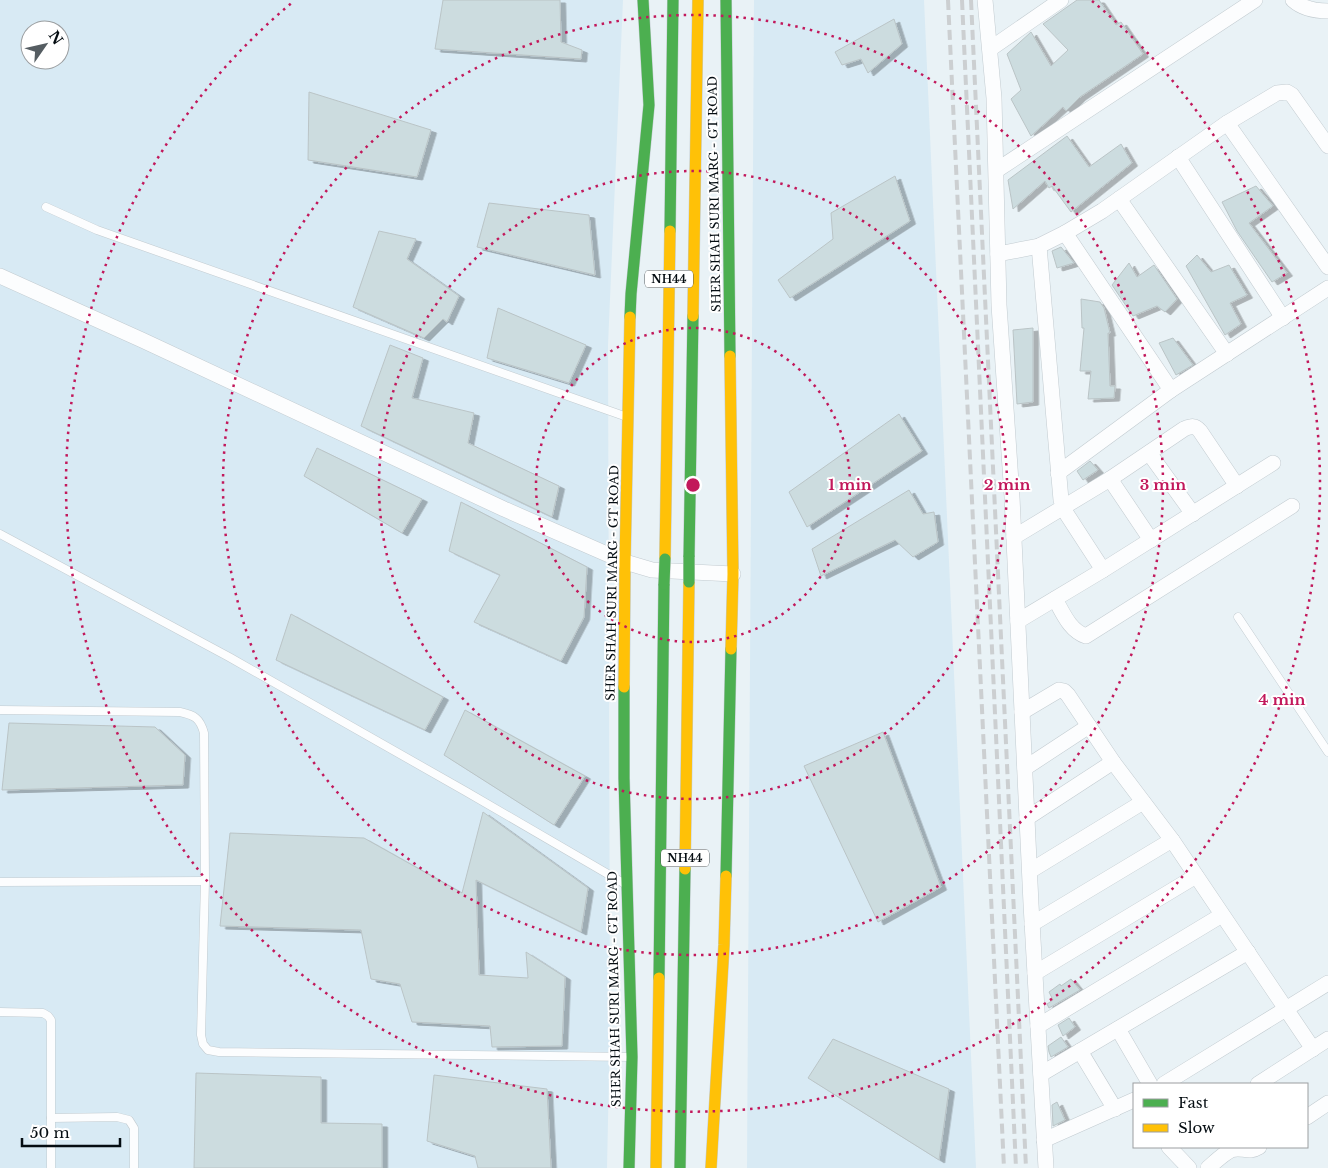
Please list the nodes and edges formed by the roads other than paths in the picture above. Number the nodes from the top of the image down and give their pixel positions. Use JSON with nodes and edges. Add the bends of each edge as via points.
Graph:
{"nodes":[{"id":1,"x":643,"y":0,"type":"edge"},
{"id":2,"x":673,"y":0,"type":"edge"},
{"id":3,"x":698,"y":0,"type":"edge"},
{"id":4,"x":726,"y":0,"type":"edge"},
{"id":5,"x":985,"y":0,"type":"edge"},
{"id":6,"x":1061,"y":0,"type":"edge"},
{"id":7,"x":1255,"y":0,"type":"edge"},
{"id":8,"x":1293,"y":0,"type":"edge"},
{"id":9,"x":1328,"y":11,"type":"edge"},
{"id":10,"x":990,"y":49,"type":"junction"},
{"id":11,"x":1227,"y":123,"type":"junction"},
{"id":12,"x":1328,"y":146,"type":"edge"},
{"id":13,"x":1178,"y":157,"type":"junction"},
{"id":14,"x":996,"y":170,"type":"junction"},
{"id":15,"x":1119,"y":199,"type":"junction"},
{"id":16,"x":46,"y":207,"type":"dead end"},
{"id":17,"x":1065,"y":233,"type":"junction"},
{"id":18,"x":1039,"y":246,"type":"junction"},
{"id":19,"x":998,"y":254,"type":"junction"},
{"id":20,"x":1328,"y":267,"type":"edge"},
{"id":21,"x":0,"y":276,"type":"edge"},
{"id":22,"x":1328,"y":288,"type":"edge"},
{"id":23,"x":1283,"y":318,"type":"junction"},
{"id":24,"x":1227,"y":354,"type":"junction"},
{"id":25,"x":1171,"y":390,"type":"junction"},
{"id":26,"x":628,"y":418,"type":"junction"},
{"id":27,"x":1149,"y":452,"type":"junction"},
{"id":28,"x":1273,"y":463,"type":"dead end"},
{"id":29,"x":1058,"y":473,"type":"junction"},
{"id":30,"x":1110,"y":478,"type":"junction"},
{"id":31,"x":1237,"y":486,"type":"junction"},
{"id":32,"x":1292,"y":506,"type":"dead end"},
{"id":33,"x":1062,"y":507,"type":"junction"},
{"id":34,"x":1193,"y":514,"type":"junction"},
{"id":35,"x":0,"y":534,"type":"edge"},
{"id":36,"x":1014,"y":537,"type":"junction"},
{"id":37,"x":1151,"y":540,"type":"junction"},
{"id":38,"x":625,"y":562,"type":"junction"},
{"id":39,"x":1103,"y":570,"type":"junction"},
{"id":40,"x":733,"y":574,"type":"junction"},
{"id":41,"x":1055,"y":599,"type":"junction"},
{"id":42,"x":1238,"y":618,"type":"dead end"},
{"id":43,"x":1018,"y":621,"type":"junction"},
{"id":44,"x":0,"y":710,"type":"edge"},
{"id":45,"x":1022,"y":712,"type":"junction"},
{"id":46,"x":1089,"y":726,"type":"junction"},
{"id":47,"x":1328,"y":752,"type":"edge"},
{"id":48,"x":1113,"y":762,"type":"junction"},
{"id":49,"x":1025,"y":768,"type":"junction"},
{"id":50,"x":1143,"y":802,"type":"junction"},
{"id":51,"x":1027,"y":818,"type":"junction"},
{"id":52,"x":1172,"y":840,"type":"junction"},
{"id":53,"x":1030,"y":871,"type":"junction"},
{"id":54,"x":1196,"y":876,"type":"junction"},
{"id":55,"x":0,"y":882,"type":"edge"},
{"id":56,"x":205,"y":882,"type":"junction"},
{"id":57,"x":627,"y":885,"type":"junction"},
{"id":58,"x":1222,"y":915,"type":"junction"},
{"id":59,"x":1032,"y":924,"type":"junction"},
{"id":60,"x":1248,"y":952,"type":"junction"},
{"id":61,"x":1035,"y":973,"type":"junction"},
{"id":62,"x":1328,"y":983,"type":"edge"},
{"id":63,"x":1286,"y":1008,"type":"junction"},
{"id":64,"x":0,"y":1012,"type":"edge"},
{"id":65,"x":1038,"y":1026,"type":"junction"},
{"id":66,"x":1118,"y":1029,"type":"junction"},
{"id":67,"x":1328,"y":1039,"type":"edge"},
{"id":68,"x":1313,"y":1049,"type":"junction"},
{"id":69,"x":1080,"y":1051,"type":"junction"},
{"id":70,"x":632,"y":1057,"type":"junction"},
{"id":71,"x":1041,"y":1074,"type":"junction"},
{"id":72,"x":1149,"y":1083,"type":"edge"},
{"id":73,"x":1166,"y":1083,"type":"edge"},
{"id":74,"x":1260,"y":1083,"type":"edge"},
{"id":75,"x":1328,"y":1104,"type":"edge"},
{"id":76,"x":1127,"y":1106,"type":"edge"},
{"id":77,"x":1308,"y":1116,"type":"edge"},
{"id":78,"x":51,"y":1118,"type":"junction"},
{"id":79,"x":1044,"y":1140,"type":"junction"},
{"id":80,"x":1170,"y":1148,"type":"edge"},
{"id":81,"x":1257,"y":1148,"type":"edge"},
{"id":82,"x":51,"y":1168,"type":"edge"},
{"id":83,"x":134,"y":1168,"type":"edge"},
{"id":84,"x":629,"y":1168,"type":"edge"},
{"id":85,"x":656,"y":1168,"type":"edge"},
{"id":86,"x":680,"y":1168,"type":"edge"},
{"id":87,"x":711,"y":1168,"type":"edge"},
{"id":88,"x":1046,"y":1168,"type":"edge"},
{"id":89,"x":1189,"y":1168,"type":"edge"},
{"id":90,"x":1208,"y":1168,"type":"edge"}],
"edges":[{"from":1,"to":26,"type":"main road","name":"SHER SHAH SURI MARG - GT ROAD","via":[[649,105],[631,294]]},
{"from":2,"to":85,"type":"main road","number":"NH44","bridge":true},
{"from":3,"to":86,"type":"main road","name":"SHER SHAH SURI MARG - GT ROAD","number":"NH44","bridge":true},
{"from":4,"to":40,"type":"main road","name":"SHER SHAH SURI MARG - GT ROAD"},
{"from":5,"to":10,"type":"street"},
{"from":6,"to":10,"type":"street"},
{"from":7,"to":14,"type":"street"},
{"from":8,"to":9,"type":"street","via":[[1299,6]]},
{"from":10,"to":14,"type":"street"},
{"from":11,"to":12,"type":"street","via":[[1277,94],[1287,92],[1297,101]]},
{"from":11,"to":13,"type":"street"},
{"from":11,"to":20,"type":"street"},
{"from":13,"to":15,"type":"street"},
{"from":13,"to":23,"type":"street"},
{"from":14,"to":19,"type":"street"},
{"from":15,"to":17,"type":"street"},
{"from":15,"to":24,"type":"street"},
{"from":16,"to":26,"type":"lane","via":[[97,230]]},
{"from":17,"to":18,"type":"street"},
{"from":17,"to":25,"type":"street"},
{"from":18,"to":19,"type":"street"},
{"from":18,"to":29,"type":"street"},
{"from":19,"to":36,"type":"street"},
{"from":21,"to":38,"type":"street"},
{"from":22,"to":23,"type":"street"},
{"from":23,"to":24,"type":"street"},
{"from":24,"to":25,"type":"street"},
{"from":25,"to":29,"type":"street"},
{"from":26,"to":38,"type":"main road","name":"SHER SHAH SURI MARG - GT ROAD"},
{"from":27,"to":30,"type":"street"},
{"from":27,"to":31,"type":"street","via":[[1184,429],[1196,427]]},
{"from":27,"to":34,"type":"street"},
{"from":28,"to":31,"type":"street"},
{"from":29,"to":33,"type":"street"},
{"from":30,"to":33,"type":"street"},
{"from":30,"to":37,"type":"street"},
{"from":31,"to":34,"type":"street"},
{"from":32,"to":41,"type":"street","via":[[1086,636],[1074,630]]},
{"from":33,"to":36,"type":"street"},
{"from":33,"to":39,"type":"street"},
{"from":34,"to":37,"type":"street"},
{"from":35,"to":57,"type":"lane","via":[[237,662]]},
{"from":36,"to":43,"type":"street"},
{"from":37,"to":39,"type":"street"},
{"from":38,"to":40,"type":"street","via":[[652,570]]},
{"from":38,"to":57,"type":"main road","name":"SHER SHAH SURI MARG - GT ROAD"},
{"from":39,"to":41,"type":"street"},
{"from":40,"to":87,"type":"main road","name":"SHER SHAH SURI MARG - GT ROAD","via":[[724,945]]},
{"from":41,"to":43,"type":"street"},
{"from":42,"to":47,"type":"lane"},
{"from":43,"to":45,"type":"street"},
{"from":44,"to":56,"type":"lane","via":[[180,712],[193,715],[201,722],[204,733]]},
{"from":45,"to":46,"type":"street","via":[[1064,690]]},
{"from":45,"to":49,"type":"street"},
{"from":46,"to":48,"type":"street"},
{"from":46,"to":49,"type":"street"},
{"from":48,"to":50,"type":"street"},
{"from":48,"to":51,"type":"street"},
{"from":49,"to":51,"type":"street"},
{"from":50,"to":52,"type":"street"},
{"from":50,"to":53,"type":"street"},
{"from":51,"to":53,"type":"street"},
{"from":52,"to":54,"type":"street"},
{"from":52,"to":59,"type":"street"},
{"from":53,"to":59,"type":"street"},
{"from":54,"to":58,"type":"street"},
{"from":54,"to":61,"type":"street"},
{"from":55,"to":56,"type":"lane"},
{"from":56,"to":70,"type":"lane","via":[[201,1035],[202,1044],[208,1050]]},
{"from":57,"to":70,"type":"main road","name":"SHER SHAH SURI MARG - GT ROAD"},
{"from":58,"to":60,"type":"street"},
{"from":58,"to":65,"type":"street"},
{"from":59,"to":61,"type":"street"},
{"from":60,"to":63,"type":"street"},
{"from":60,"to":66,"type":"street"},
{"from":61,"to":65,"type":"street"},
{"from":62,"to":63,"type":"street"},
{"from":63,"to":68,"type":"street"},
{"from":63,"to":73,"type":"street"},
{"from":64,"to":78,"type":"lane","via":[[43,1013],[51,1020]]},
{"from":65,"to":71,"type":"street"},
{"from":66,"to":69,"type":"street"},
{"from":66,"to":72,"type":"street"},
{"from":67,"to":68,"type":"street"},
{"from":68,"to":74,"type":"street"},
{"from":69,"to":71,"type":"street"},
{"from":69,"to":76,"type":"street"},
{"from":70,"to":84,"type":"main road","name":"SHER SHAH SURI MARG - GT ROAD"},
{"from":71,"to":79,"type":"street"},
{"from":75,"to":77,"type":"street"},
{"from":76,"to":79,"type":"street"},
{"from":78,"to":82,"type":"lane"},
{"from":78,"to":83,"type":"lane","via":[[117,1117],[129,1120],[134,1128]]},
{"from":79,"to":88,"type":"street"},
{"from":80,"to":89,"type":"street"},
{"from":81,"to":90,"type":"street","via":[[1232,1150]]}]}
